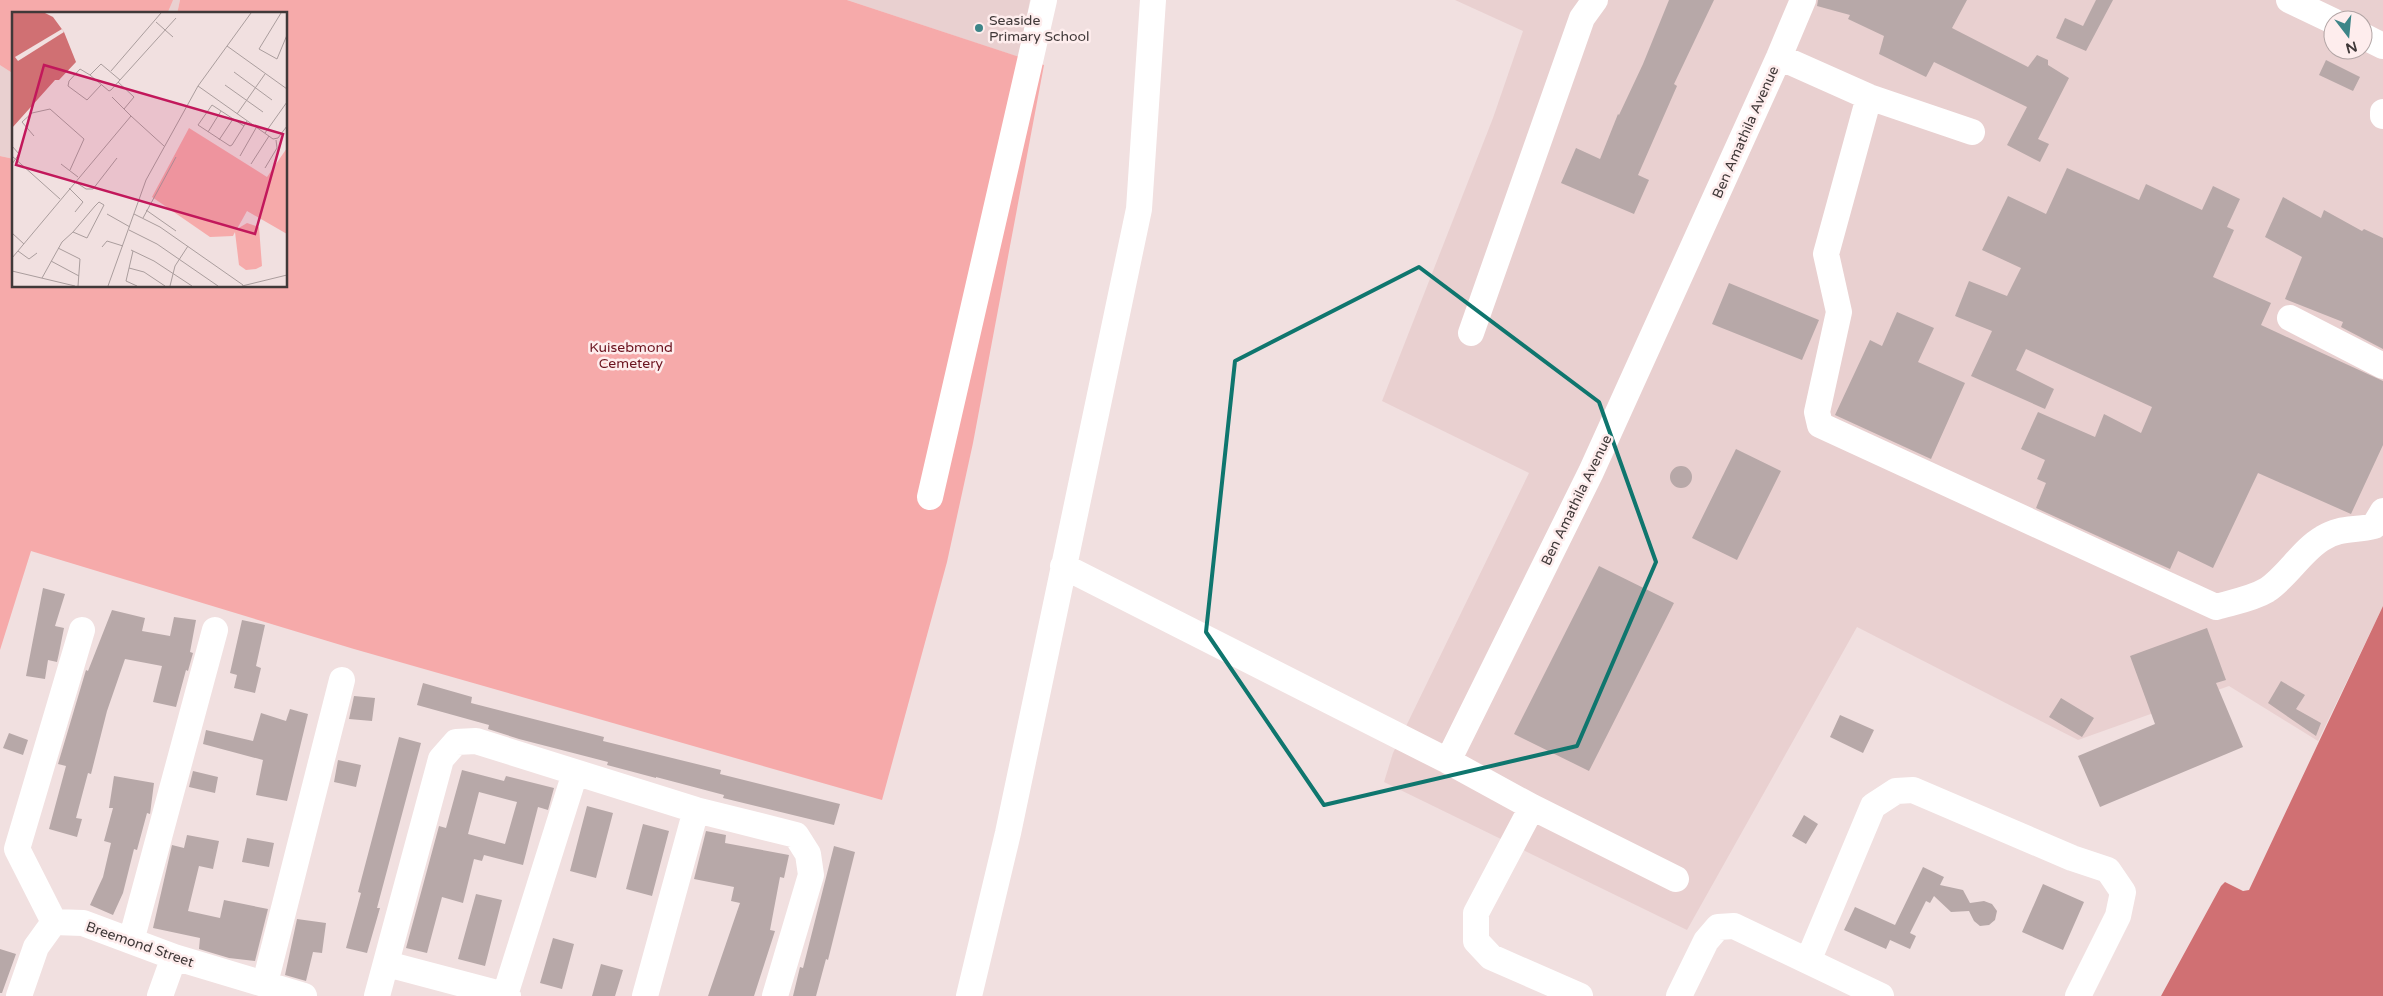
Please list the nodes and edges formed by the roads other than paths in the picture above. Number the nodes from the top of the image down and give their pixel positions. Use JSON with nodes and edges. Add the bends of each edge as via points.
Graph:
{"nodes":[{"id":1,"x":1044,"y":0,"type":"edge"},
{"id":2,"x":1153,"y":0,"type":"edge"},
{"id":3,"x":1595,"y":0,"type":"edge"},
{"id":4,"x":2289,"y":0,"type":"edge"},
{"id":5,"x":1794,"y":2,"type":"edge"},
{"id":6,"x":2323,"y":16,"type":"edge"},
{"id":7,"x":1779,"y":57,"type":"junction"},
{"id":8,"x":1869,"y":97,"type":"junction"},
{"id":9,"x":1972,"y":132,"type":"dead end"},
{"id":10,"x":2290,"y":318,"type":"dead end"},
{"id":11,"x":1471,"y":333,"type":"dead end"},
{"id":12,"x":2383,"y":366,"type":"edge"},
{"id":13,"x":930,"y":497,"type":"dead end"},
{"id":14,"x":2383,"y":511,"type":"edge"},
{"id":15,"x":1063,"y":566,"type":"junction"},
{"id":16,"x":82,"y":630,"type":"dead end"},
{"id":17,"x":215,"y":630,"type":"dead end"},
{"id":18,"x":342,"y":680,"type":"dead end"},
{"id":19,"x":1448,"y":761,"type":"junction"},
{"id":20,"x":575,"y":773,"type":"junction"},
{"id":21,"x":1532,"y":807,"type":"junction"},
{"id":22,"x":696,"y":810,"type":"junction"},
{"id":23,"x":1676,"y":879,"type":"dead end"},
{"id":24,"x":54,"y":922,"type":"junction"},
{"id":25,"x":131,"y":941,"type":"junction"},
{"id":26,"x":174,"y":957,"type":"junction"},
{"id":27,"x":1808,"y":960,"type":"junction"},
{"id":28,"x":387,"y":964,"type":"junction"},
{"id":29,"x":265,"y":983,"type":"junction"},
{"id":30,"x":19,"y":996,"type":"edge"},
{"id":31,"x":160,"y":996,"type":"edge"},
{"id":32,"x":304,"y":996,"type":"edge"},
{"id":33,"x":377,"y":996,"type":"edge"},
{"id":34,"x":506,"y":996,"type":"edge"},
{"id":35,"x":644,"y":996,"type":"edge"},
{"id":36,"x":775,"y":996,"type":"edge"},
{"id":37,"x":969,"y":996,"type":"edge"},
{"id":38,"x":1580,"y":996,"type":"edge"},
{"id":39,"x":1679,"y":996,"type":"edge"},
{"id":40,"x":1882,"y":996,"type":"edge"},
{"id":41,"x":2078,"y":996,"type":"edge"}],
"edges":[{"from":1,"to":13,"type":"street"},
{"from":2,"to":15,"type":"street","via":[[1139,209]]},
{"from":3,"to":11,"type":"street","via":[[1582,18]]},
{"from":4,"to":6,"type":"street"},
{"from":5,"to":7,"type":"street","name":"Ben Amathila Avenue"},
{"from":7,"to":8,"type":"street"},
{"from":7,"to":19,"type":"street","name":"Ben Amathila Avenue","via":[[1591,472]]},
{"from":8,"to":9,"type":"street"},
{"from":8,"to":14,"type":"street","via":[[1826,254],[1839,312],[1817,412],[1820,425],[2216,607],[2267,589],[2321,539],[2340,529],[2359,530],[2374,526]]},
{"from":10,"to":12,"type":"street"},
{"from":15,"to":19,"type":"street"},
{"from":15,"to":37,"type":"street","via":[[1008,833]]},
{"from":16,"to":24,"type":"street","via":[[18,849]]},
{"from":17,"to":25,"type":"street"},
{"from":18,"to":29,"type":"street"},
{"from":19,"to":21,"type":"street"},
{"from":20,"to":22,"type":"street"},
{"from":20,"to":28,"type":"street","via":[[476,741],[456,742],[441,759]]},
{"from":20,"to":34,"type":"street"},
{"from":21,"to":23,"type":"street"},
{"from":21,"to":38,"type":"street","via":[[1476,913],[1476,941],[1491,956]]},
{"from":22,"to":35,"type":"street"},
{"from":22,"to":36,"type":"street","via":[[796,835],[808,854],[810,875]]},
{"from":24,"to":25,"type":"street","name":"Breemond Street","via":[[82,923]]},
{"from":24,"to":30,"type":"street","via":[[36,947]]},
{"from":25,"to":26,"type":"street","name":"Breemond Street"},
{"from":26,"to":29,"type":"street","name":"Breemond Street"},
{"from":26,"to":31,"type":"street"},
{"from":27,"to":39,"type":"street","via":[[1734,926],[1718,927],[1706,941]]},
{"from":27,"to":40,"type":"street"},
{"from":27,"to":41,"type":"street","via":[[1873,806],[1896,791],[1913,790],[2072,858],[2108,870],[2123,892],[2118,916]]},
{"from":28,"to":33,"type":"street"},
{"from":28,"to":34,"type":"street"},
{"from":29,"to":32,"type":"street","name":"Breemond Street"}]}
